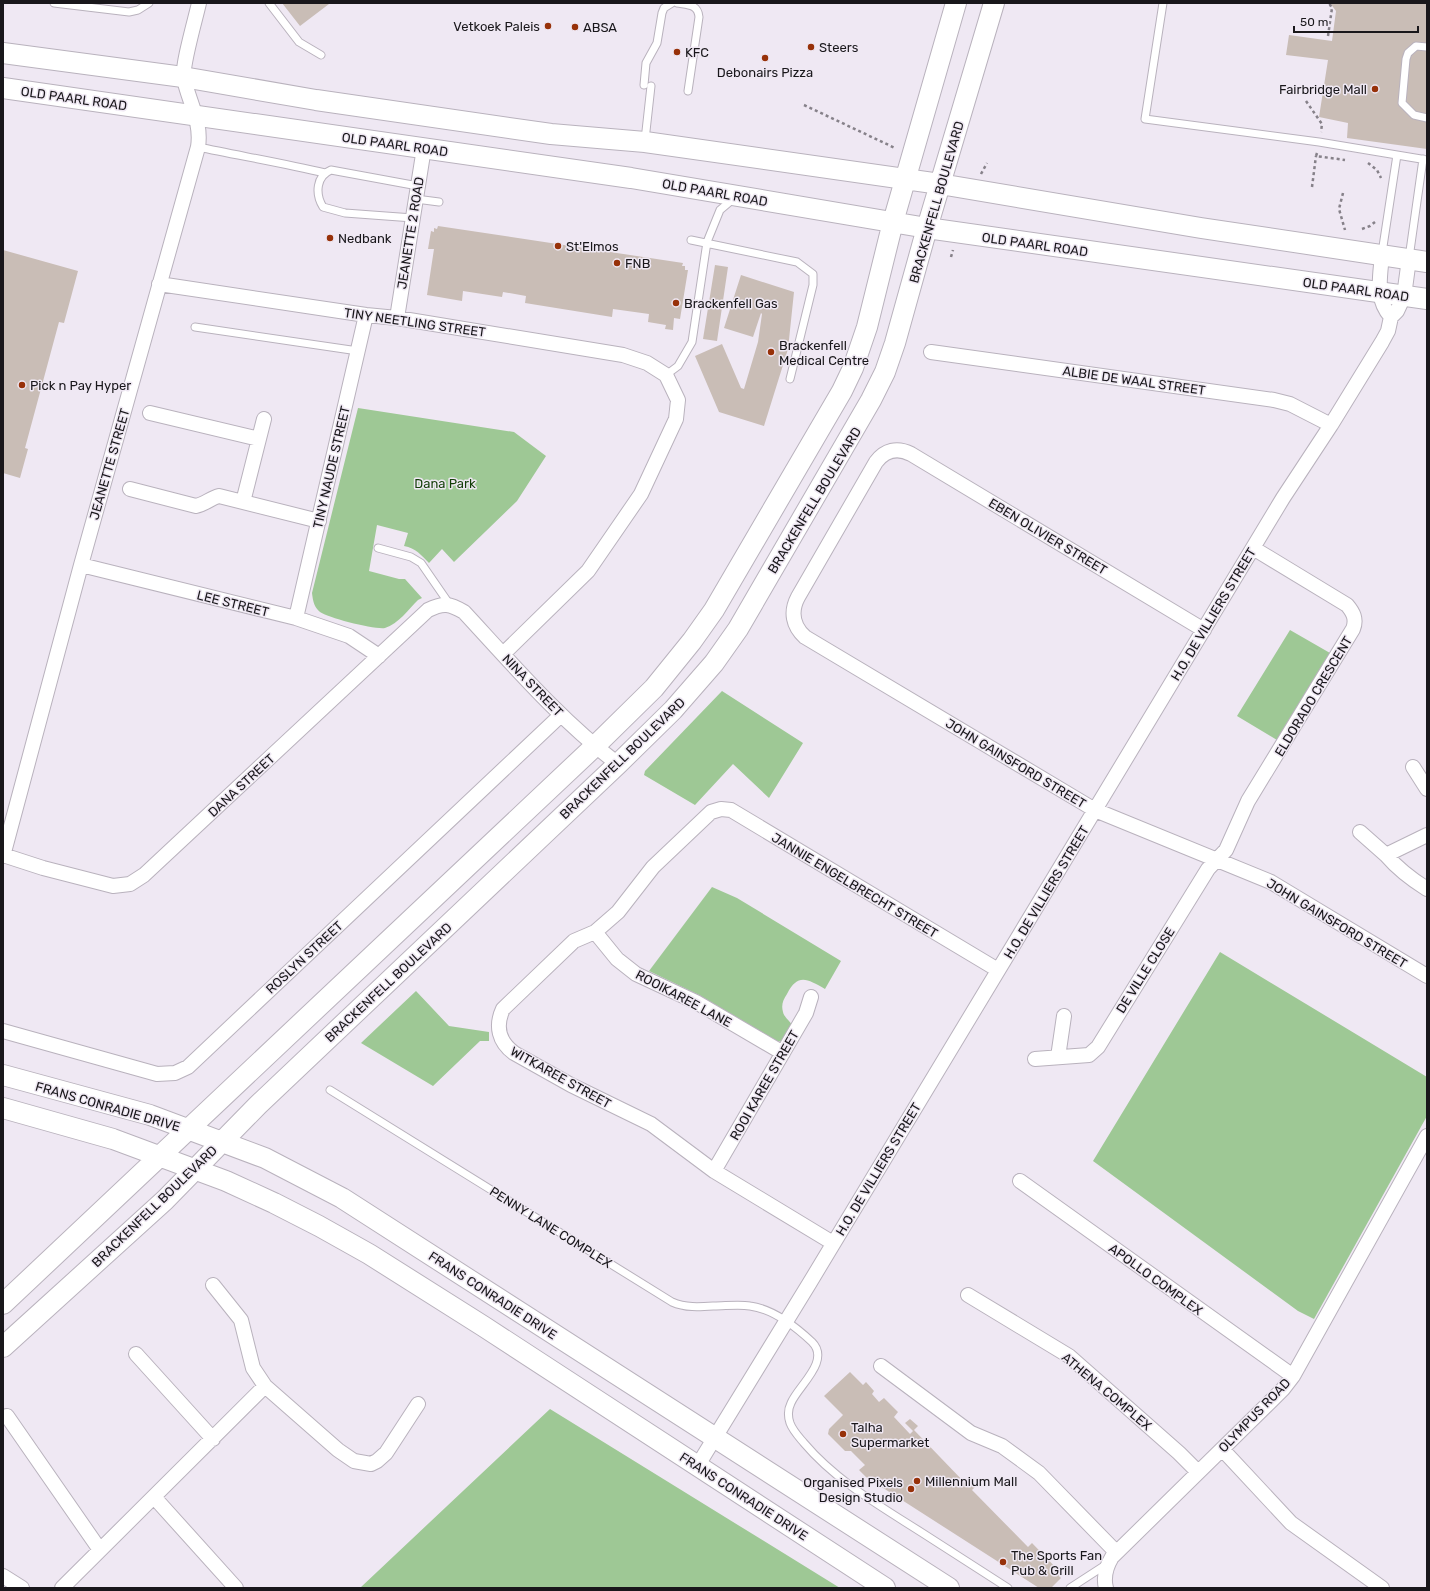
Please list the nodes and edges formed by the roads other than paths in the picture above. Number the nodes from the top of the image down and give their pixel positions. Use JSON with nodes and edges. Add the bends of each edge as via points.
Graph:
{"nodes":[{"id":1,"x":54,"y":3,"type":"edge"},
{"id":2,"x":149,"y":3,"type":"edge"},
{"id":3,"x":199,"y":3,"type":"edge"},
{"id":4,"x":269,"y":3,"type":"edge"},
{"id":5,"x":672,"y":3,"type":"edge"},
{"id":6,"x":677,"y":3,"type":"edge"},
{"id":7,"x":956,"y":3,"type":"edge"},
{"id":8,"x":994,"y":3,"type":"edge"},
{"id":9,"x":1163,"y":3,"type":"edge"},
{"id":10,"x":1427,"y":47,"type":"edge"},
{"id":11,"x":3,"y":53,"type":"edge"},
{"id":12,"x":321,"y":55,"type":"dead end"},
{"id":13,"x":183,"y":77,"type":"junction"},
{"id":14,"x":3,"y":88,"type":"edge"},
{"id":15,"x":688,"y":91,"type":"dead end"},
{"id":16,"x":197,"y":116,"type":"junction"},
{"id":17,"x":1427,"y":118,"type":"edge"},
{"id":18,"x":644,"y":142,"type":"junction"},
{"id":19,"x":198,"y":147,"type":"junction"},
{"id":20,"x":424,"y":148,"type":"junction"},
{"id":21,"x":1397,"y":155,"type":"junction"},
{"id":22,"x":1425,"y":160,"type":"edge"},
{"id":23,"x":326,"y":172,"type":"junction"},
{"id":24,"x":905,"y":180,"type":"junction"},
{"id":25,"x":940,"y":184,"type":"junction"},
{"id":26,"x":417,"y":192,"type":"junction"},
{"id":27,"x":736,"y":196,"type":"junction"},
{"id":28,"x":439,"y":202,"type":"dead end"},
{"id":29,"x":413,"y":218,"type":"junction"},
{"id":30,"x":893,"y":222,"type":"junction"},
{"id":31,"x":927,"y":228,"type":"junction"},
{"id":32,"x":691,"y":240,"type":"dead end"},
{"id":33,"x":707,"y":242,"type":"junction"},
{"id":34,"x":1382,"y":256,"type":"junction"},
{"id":35,"x":1418,"y":261,"type":"edge"},
{"id":36,"x":160,"y":284,"type":"junction"},
{"id":37,"x":1379,"y":292,"type":"junction"},
{"id":38,"x":1404,"y":296,"type":"junction"},
{"id":39,"x":1427,"y":299,"type":"edge"},
{"id":40,"x":366,"y":315,"type":"junction"},
{"id":41,"x":1391,"y":317,"type":"junction"},
{"id":42,"x":397,"y":318,"type":"junction"},
{"id":43,"x":195,"y":327,"type":"dead end"},
{"id":44,"x":358,"y":351,"type":"junction"},
{"id":45,"x":931,"y":352,"type":"dead end"},
{"id":46,"x":666,"y":375,"type":"junction"},
{"id":47,"x":790,"y":379,"type":"dead end"},
{"id":48,"x":150,"y":413,"type":"dead end"},
{"id":49,"x":264,"y":418,"type":"dead end"},
{"id":50,"x":1331,"y":425,"type":"junction"},
{"id":51,"x":259,"y":439,"type":"junction"},
{"id":52,"x":891,"y":450,"type":"joint"},
{"id":53,"x":130,"y":489,"type":"dead end"},
{"id":54,"x":243,"y":502,"type":"junction"},
{"id":55,"x":319,"y":521,"type":"junction"},
{"id":56,"x":378,"y":548,"type":"dead end"},
{"id":57,"x":1253,"y":548,"type":"junction"},
{"id":58,"x":81,"y":565,"type":"junction"},
{"id":59,"x":450,"y":605,"type":"junction"},
{"id":60,"x":296,"y":618,"type":"junction"},
{"id":61,"x":1204,"y":630,"type":"junction"},
{"id":62,"x":503,"y":654,"type":"junction"},
{"id":63,"x":379,"y":656,"type":"junction"},
{"id":64,"x":561,"y":715,"type":"junction"},
{"id":65,"x":595,"y":746,"type":"junction"},
{"id":66,"x":618,"y":764,"type":"junction"},
{"id":67,"x":1412,"y":767,"type":"dead end"},
{"id":68,"x":1427,"y":789,"type":"edge"},
{"id":69,"x":1095,"y":810,"type":"junction"},
{"id":70,"x":711,"y":812,"type":"joint"},
{"id":71,"x":1360,"y":832,"type":"dead end"},
{"id":72,"x":1427,"y":835,"type":"edge"},
{"id":73,"x":1386,"y":855,"type":"junction"},
{"id":74,"x":3,"y":856,"type":"edge"},
{"id":75,"x":1217,"y":860,"type":"junction"},
{"id":76,"x":1427,"y":889,"type":"edge"},
{"id":77,"x":595,"y":932,"type":"junction"},
{"id":78,"x":998,"y":970,"type":"junction"},
{"id":79,"x":1427,"y":976,"type":"edge"},
{"id":80,"x":811,"y":997,"type":"dead end"},
{"id":81,"x":1064,"y":1016,"type":"dead end"},
{"id":82,"x":3,"y":1030,"type":"edge"},
{"id":83,"x":783,"y":1053,"type":"junction"},
{"id":84,"x":1058,"y":1057,"type":"junction"},
{"id":85,"x":1035,"y":1058,"type":"dead end"},
{"id":86,"x":3,"y":1075,"type":"edge"},
{"id":87,"x":330,"y":1090,"type":"dead end"},
{"id":88,"x":3,"y":1108,"type":"edge"},
{"id":89,"x":188,"y":1129,"type":"junction"},
{"id":90,"x":1427,"y":1136,"type":"edge"},
{"id":91,"x":221,"y":1142,"type":"junction"},
{"id":92,"x":160,"y":1156,"type":"junction"},
{"id":93,"x":194,"y":1169,"type":"junction"},
{"id":94,"x":714,"y":1171,"type":"junction"},
{"id":95,"x":1020,"y":1181,"type":"dead end"},
{"id":96,"x":833,"y":1243,"type":"junction"},
{"id":97,"x":213,"y":1285,"type":"dead end"},
{"id":98,"x":968,"y":1295,"type":"dead end"},
{"id":99,"x":3,"y":1304,"type":"edge"},
{"id":100,"x":786,"y":1322,"type":"junction"},
{"id":101,"x":3,"y":1348,"type":"edge"},
{"id":102,"x":136,"y":1354,"type":"dead end"},
{"id":103,"x":881,"y":1366,"type":"dead end"},
{"id":104,"x":1292,"y":1376,"type":"junction"},
{"id":105,"x":265,"y":1386,"type":"junction"},
{"id":106,"x":418,"y":1404,"type":"dead end"},
{"id":107,"x":7,"y":1416,"type":"dead end"},
{"id":108,"x":715,"y":1438,"type":"junction"},
{"id":109,"x":212,"y":1439,"type":"junction"},
{"id":110,"x":1222,"y":1449,"type":"junction"},
{"id":111,"x":698,"y":1465,"type":"junction"},
{"id":112,"x":1198,"y":1472,"type":"junction"},
{"id":113,"x":154,"y":1497,"type":"junction"},
{"id":114,"x":100,"y":1550,"type":"junction"},
{"id":115,"x":1112,"y":1558,"type":"junction"},
{"id":116,"x":3,"y":1576,"type":"edge"},
{"id":117,"x":22,"y":1588,"type":"edge"},
{"id":118,"x":62,"y":1588,"type":"edge"},
{"id":119,"x":236,"y":1588,"type":"edge"},
{"id":120,"x":885,"y":1588,"type":"edge"},
{"id":121,"x":949,"y":1588,"type":"edge"},
{"id":122,"x":1008,"y":1588,"type":"edge"},
{"id":123,"x":1070,"y":1588,"type":"edge"},
{"id":124,"x":1106,"y":1588,"type":"edge"},
{"id":125,"x":1382,"y":1588,"type":"edge"}],
"edges":[{"from":1,"to":2,"type":"lane","via":[[129,12]]},
{"from":3,"to":13,"type":"street"},
{"from":4,"to":12,"type":"lane","via":[[299,42]]},
{"from":5,"to":18,"type":"lane","via":[[664,8],[657,43],[646,63]]},
{"from":6,"to":15,"type":"lane","via":[[695,6],[699,11]]},
{"from":7,"to":24,"type":"street","name":"BRACKENFELL BOULEVARD"},
{"from":8,"to":25,"type":"street","name":"BRACKENFELL BOULEVARD"},
{"from":9,"to":21,"type":"lane","via":[[1145,118]]},
{"from":10,"to":17,"type":"lane","via":[[1416,46],[1408,52],[1402,103],[1414,115]]},
{"from":11,"to":13,"type":"street"},
{"from":13,"to":16,"type":"street","name":"JEANETTE STREET"},
{"from":13,"to":18,"type":"street","via":[[316,100],[543,133]]},
{"from":14,"to":16,"type":"street","name":"OLD PAARL ROAD"},
{"from":16,"to":19,"type":"street","name":"JEANETTE STREET","via":[[200,137]]},
{"from":16,"to":20,"type":"street","name":"OLD PAARL ROAD"},
{"from":18,"to":24,"type":"street"},
{"from":19,"to":23,"type":"lane"},
{"from":19,"to":36,"type":"street","name":"JEANETTE STREET"},
{"from":20,"to":26,"type":"street","name":"JEANETTE 2 ROAD"},
{"from":20,"to":27,"type":"street","name":"OLD PAARL ROAD"},
{"from":21,"to":22,"type":"lane"},
{"from":21,"to":34,"type":"lane"},
{"from":22,"to":35,"type":"lane"},
{"from":23,"to":26,"type":"lane","via":[[332,170]]},
{"from":23,"to":29,"type":"lane","via":[[319,182],[319,201],[323,207],[345,213]]},
{"from":24,"to":25,"type":"street"},
{"from":24,"to":30,"type":"street","name":"BRACKENFELL BOULEVARD"},
{"from":25,"to":31,"type":"street","name":"BRACKENFELL BOULEVARD"},
{"from":25,"to":34,"type":"street"},
{"from":26,"to":28,"type":"lane"},
{"from":26,"to":29,"type":"street","name":"JEANETTE 2 ROAD"},
{"from":27,"to":30,"type":"street","name":"OLD PAARL ROAD"},
{"from":27,"to":33,"type":"lane","via":[[720,210]]},
{"from":29,"to":42,"type":"street","name":"JEANETTE 2 ROAD"},
{"from":30,"to":31,"type":"street","name":"OLD PAARL ROAD"},
{"from":30,"to":65,"type":"street","name":"BRACKENFELL BOULEVARD","via":[[867,327],[842,391],[714,610],[654,688]]},
{"from":31,"to":37,"type":"street","name":"OLD PAARL ROAD"},
{"from":31,"to":66,"type":"street","name":"BRACKENFELL BOULEVARD","via":[[895,343],[885,372],[861,420],[738,629],[714,663],[673,710]]},
{"from":32,"to":33,"type":"lane"},
{"from":33,"to":46,"type":"lane","via":[[692,342],[678,366]]},
{"from":33,"to":47,"type":"lane","via":[[797,262],[813,274],[813,285]]},
{"from":34,"to":35,"type":"street"},
{"from":34,"to":37,"type":"street"},
{"from":35,"to":38,"type":"street"},
{"from":36,"to":40,"type":"street","name":"TINY NEETLING STREET"},
{"from":36,"to":58,"type":"street","name":"JEANETTE STREET"},
{"from":37,"to":38,"type":"street","name":"OLD PAARL ROAD"},
{"from":37,"to":41,"type":"street","via":[[1384,308]]},
{"from":38,"to":39,"type":"street","name":"OLD PAARL ROAD"},
{"from":38,"to":41,"type":"street","name":"H.O. DE VILLIERS STREET"},
{"from":40,"to":42,"type":"street","name":"TINY NEETLING STREET"},
{"from":40,"to":44,"type":"street","name":"TINY NAUDE STREET"},
{"from":41,"to":50,"type":"street","name":"H.O. DE VILLIERS STREET","via":[[1382,342]]},
{"from":42,"to":46,"type":"street","name":"TINY NEETLING STREET","via":[[623,354],[647,362]]},
{"from":43,"to":44,"type":"lane"},
{"from":44,"to":55,"type":"street","name":"TINY NAUDE STREET"},
{"from":45,"to":50,"type":"street","name":"ALBIE DE WAAL STREET","via":[[1274,400],[1290,404]]},
{"from":46,"to":62,"type":"street","via":[[678,400],[676,419],[641,494],[588,572]]},
{"from":48,"to":51,"type":"street"},
{"from":49,"to":51,"type":"street"},
{"from":50,"to":57,"type":"street","name":"H.O. DE VILLIERS STREET"},
{"from":51,"to":54,"type":"street"},
{"from":52,"to":61,"type":"street","name":"EBEN OLIVIER STREET","via":[[905,450]]},
{"from":52,"to":69,"type":"street","name":"JOHN GAINSFORD STREET","via":[[876,462],[795,603],[793,615],[796,627],[805,637]]},
{"from":53,"to":54,"type":"street","via":[[196,506],[219,496]]},
{"from":54,"to":55,"type":"street"},
{"from":55,"to":60,"type":"street","name":"TINY NAUDE STREET"},
{"from":56,"to":59,"type":"lane","via":[[421,563]]},
{"from":57,"to":61,"type":"street","name":"H.O. DE VILLIERS STREET"},
{"from":57,"to":75,"type":"street","name":"ELDORADO CRESCENT","via":[[1347,605],[1354,616],[1355,624],[1248,801],[1226,850]]},
{"from":58,"to":60,"type":"street","name":"LEE STREET"},
{"from":58,"to":74,"type":"street","name":"JEANETTE STREET"},
{"from":59,"to":62,"type":"street","name":"NINA STREET","via":[[464,612]]},
{"from":59,"to":63,"type":"street","name":"DANA STREET","via":[[428,610]]},
{"from":60,"to":63,"type":"street","name":"LEE STREET","via":[[349,636]]},
{"from":61,"to":69,"type":"street","name":"H.O. DE VILLIERS STREET"},
{"from":62,"to":64,"type":"street","name":"NINA STREET"},
{"from":63,"to":74,"type":"street","name":"DANA STREET","via":[[144,875],[130,884],[113,886]]},
{"from":64,"to":65,"type":"street","name":"NINA STREET"},
{"from":64,"to":82,"type":"street","name":"ROSLYN STREET","via":[[188,1067],[175,1074],[157,1074]]},
{"from":65,"to":66,"type":"street","name":"NINA STREET"},
{"from":65,"to":89,"type":"street","name":"BRACKENFELL BOULEVARD"},
{"from":66,"to":91,"type":"street","name":"BRACKENFELL BOULEVARD"},
{"from":67,"to":68,"type":"street"},
{"from":69,"to":75,"type":"street","name":"JOHN GAINSFORD STREET"},
{"from":69,"to":78,"type":"street","name":"H.O. DE VILLIERS STREET"},
{"from":70,"to":77,"type":"street","name":"WITKAREE STREET","via":[[653,867],[618,912]]},
{"from":70,"to":78,"type":"street","name":"JANNIE ENGELBRECHT STREET","via":[[731,810]]},
{"from":71,"to":73,"type":"street"},
{"from":72,"to":73,"type":"street"},
{"from":73,"to":76,"type":"street","via":[[1398,869]]},
{"from":75,"to":79,"type":"street","name":"JOHN GAINSFORD STREET","via":[[1271,882]]},
{"from":75,"to":84,"type":"street","name":"DE VILLE CLOSE","via":[[1208,869],[1098,1047],[1089,1055]]},
{"from":77,"to":83,"type":"street","name":"ROOIKAREE LANE","via":[[617,959],[636,974],[696,1002]]},
{"from":77,"to":94,"type":"street","name":"WITKAREE STREET","via":[[574,941],[508,1004],[500,1015],[500,1036],[514,1053],[571,1086],[651,1124]]},
{"from":78,"to":96,"type":"street","name":"H.O. DE VILLIERS STREET"},
{"from":80,"to":83,"type":"street","name":"ROOI KAREE STREET","via":[[806,1013]]},
{"from":81,"to":84,"type":"street"},
{"from":83,"to":94,"type":"street","name":"ROOI KAREE STREET"},
{"from":84,"to":85,"type":"street","name":"DE VILLE CLOSE"},
{"from":86,"to":89,"type":"street","name":"FRANS CONRADIE DRIVE","via":[[143,1113]]},
{"from":87,"to":100,"type":"lane","name":"PENNY LANE COMPLEX","via":[[672,1302],[692,1307],[750,1306],[773,1313]]},
{"from":88,"to":92,"type":"street","name":"FRANS CONRADIE DRIVE","via":[[113,1139]]},
{"from":89,"to":91,"type":"street","name":"FRANS CONRADIE DRIVE"},
{"from":89,"to":92,"type":"street","name":"BRACKENFELL BOULEVARD"},
{"from":90,"to":104,"type":"street","name":"OLYMPUS ROAD"},
{"from":91,"to":93,"type":"street","name":"BRACKENFELL BOULEVARD"},
{"from":91,"to":108,"type":"street","name":"FRANS CONRADIE DRIVE","via":[[265,1158],[342,1198]]},
{"from":92,"to":93,"type":"street","name":"FRANS CONRADIE DRIVE"},
{"from":92,"to":99,"type":"street","name":"BRACKENFELL BOULEVARD"},
{"from":93,"to":101,"type":"street","name":"BRACKENFELL BOULEVARD","via":[[165,1200]]},
{"from":93,"to":111,"type":"street","name":"FRANS CONRADIE DRIVE","via":[[274,1203],[369,1254]]},
{"from":94,"to":96,"type":"street","name":"WITKAREE STREET"},
{"from":95,"to":104,"type":"street","name":"APOLLO COMPLEX"},
{"from":96,"to":100,"type":"street","name":"H.O. DE VILLIERS STREET"},
{"from":97,"to":105,"type":"street","via":[[241,1320],[253,1368]]},
{"from":98,"to":112,"type":"street","name":"ATHENA COMPLEX","via":[[1069,1356]]},
{"from":100,"to":108,"type":"street","name":"H.O. DE VILLIERS STREET"},
{"from":100,"to":122,"type":"lane","name":"PENNY LANE COMPLEX","via":[[813,1343],[816,1350],[817,1362],[791,1402],[789,1411],[794,1431],[811,1452],[852,1488]]},
{"from":102,"to":109,"type":"street"},
{"from":103,"to":115,"type":"street","via":[[971,1433],[1002,1446],[1039,1473]]},
{"from":104,"to":110,"type":"street","name":"OLYMPUS ROAD","via":[[1283,1389]]},
{"from":105,"to":106,"type":"street","via":[[338,1450],[354,1461],[364,1464],[372,1464],[386,1453]]},
{"from":105,"to":109,"type":"street"},
{"from":107,"to":114,"type":"street"},
{"from":108,"to":111,"type":"street","name":"H.O. DE VILLIERS STREET"},
{"from":108,"to":121,"type":"street","name":"FRANS CONRADIE DRIVE"},
{"from":109,"to":113,"type":"street"},
{"from":110,"to":112,"type":"street","name":"OLYMPUS ROAD"},
{"from":110,"to":125,"type":"street","via":[[1291,1523]]},
{"from":111,"to":120,"type":"street","name":"FRANS CONRADIE DRIVE"},
{"from":112,"to":115,"type":"street","name":"OLYMPUS ROAD"},
{"from":113,"to":114,"type":"street"},
{"from":113,"to":119,"type":"street"},
{"from":114,"to":118,"type":"street"},
{"from":115,"to":123,"type":"lane"},
{"from":115,"to":124,"type":"street","via":[[1105,1576]]},
{"from":116,"to":117,"type":"street"}]}
